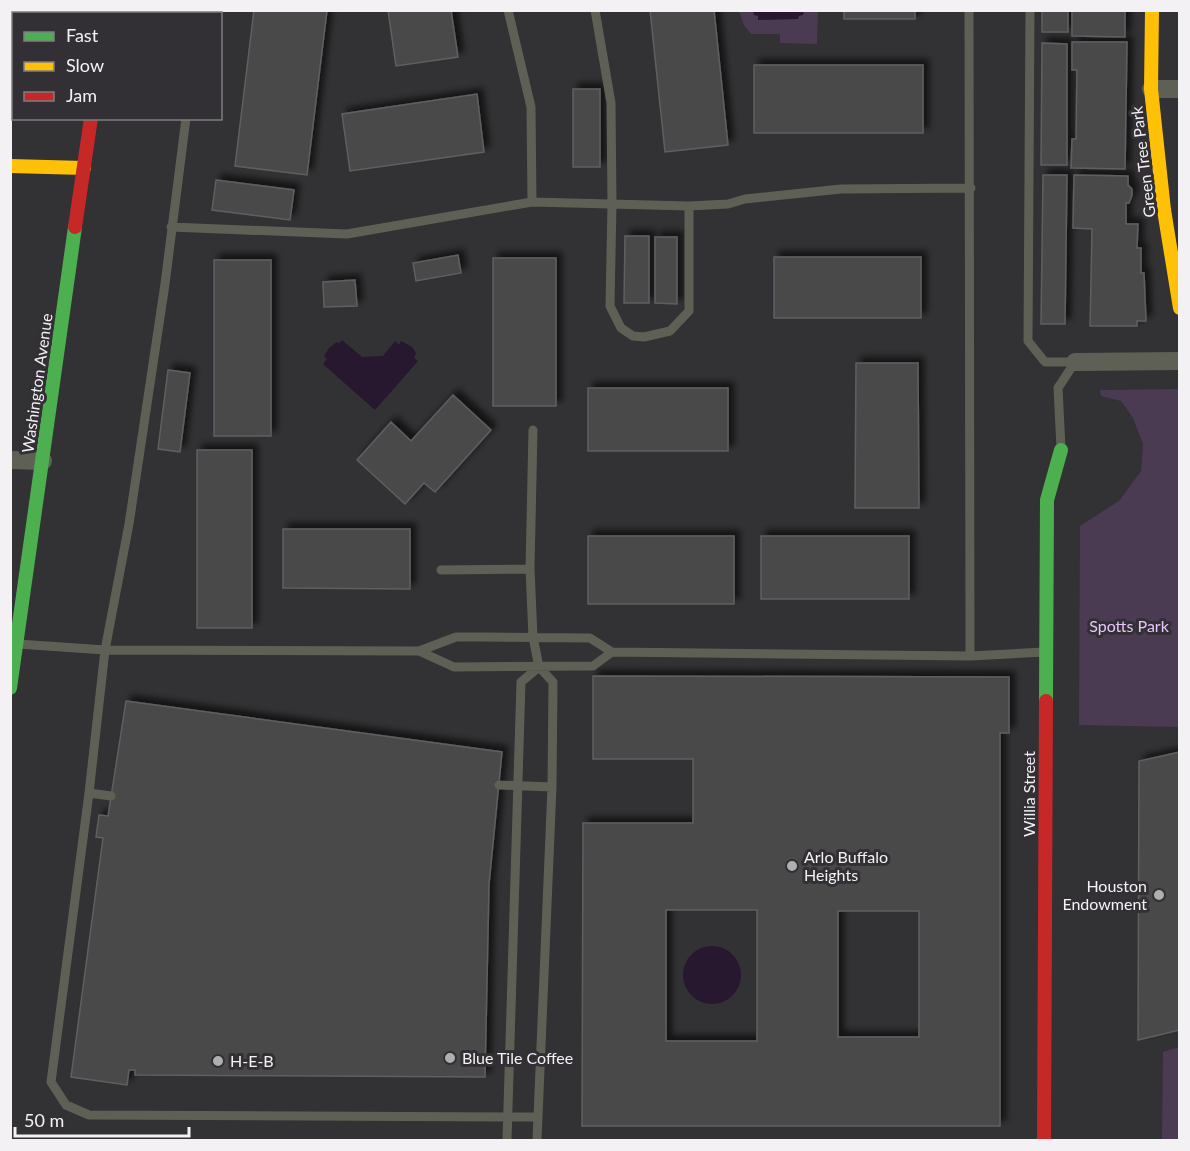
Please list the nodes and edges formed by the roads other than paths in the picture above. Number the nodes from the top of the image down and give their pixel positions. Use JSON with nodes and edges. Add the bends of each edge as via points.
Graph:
{"nodes":[{"id":1,"x":11,"y":10,"type":"edge"},
{"id":2,"x":508,"y":10,"type":"edge"},
{"id":3,"x":595,"y":10,"type":"edge"},
{"id":4,"x":969,"y":10,"type":"edge"},
{"id":5,"x":1030,"y":10,"type":"edge"},
{"id":6,"x":1152,"y":10,"type":"edge"},
{"id":7,"x":10,"y":16,"type":"edge"},
{"id":8,"x":1151,"y":89,"type":"junction"},
{"id":9,"x":1179,"y":90,"type":"edge"},
{"id":10,"x":91,"y":120,"type":"edge"},
{"id":11,"x":186,"y":120,"type":"edge"},
{"id":12,"x":10,"y":166,"type":"edge"},
{"id":13,"x":84,"y":168,"type":"junction"},
{"id":14,"x":971,"y":188,"type":"junction"},
{"id":15,"x":532,"y":202,"type":"junction"},
{"id":16,"x":612,"y":204,"type":"junction"},
{"id":17,"x":689,"y":206,"type":"junction"},
{"id":18,"x":171,"y":227,"type":"junction"},
{"id":19,"x":1179,"y":308,"type":"edge"},
{"id":20,"x":1179,"y":361,"type":"edge"},
{"id":21,"x":1075,"y":362,"type":"junction"},
{"id":22,"x":533,"y":430,"type":"dead end"},
{"id":23,"x":1061,"y":450,"type":"joint"},
{"id":24,"x":10,"y":460,"type":"edge"},
{"id":25,"x":43,"y":461,"type":"junction"},
{"id":26,"x":530,"y":569,"type":"junction"},
{"id":27,"x":441,"y":570,"type":"dead end"},
{"id":28,"x":533,"y":638,"type":"junction"},
{"id":29,"x":17,"y":644,"type":"junction"},
{"id":30,"x":105,"y":650,"type":"junction"},
{"id":31,"x":419,"y":651,"type":"junction"},
{"id":32,"x":612,"y":652,"type":"junction"},
{"id":33,"x":1047,"y":652,"type":"junction"},
{"id":34,"x":970,"y":656,"type":"junction"},
{"id":35,"x":539,"y":667,"type":"junction"},
{"id":36,"x":10,"y":688,"type":"edge"},
{"id":37,"x":499,"y":785,"type":"dead end"},
{"id":38,"x":519,"y":786,"type":"junction"},
{"id":39,"x":552,"y":787,"type":"junction"},
{"id":40,"x":89,"y":793,"type":"junction"},
{"id":41,"x":111,"y":796,"type":"dead end"},
{"id":42,"x":508,"y":1117,"type":"junction"},
{"id":43,"x":538,"y":1117,"type":"junction"},
{"id":44,"x":507,"y":1140,"type":"edge"},
{"id":45,"x":537,"y":1140,"type":"edge"},
{"id":46,"x":1044,"y":1140,"type":"edge"}],
"edges":[{"from":1,"to":7,"type":"lane"},
{"from":2,"to":15,"type":"lane","via":[[531,106]]},
{"from":3,"to":16,"type":"lane","via":[[611,103]]},
{"from":4,"to":14,"type":"lane"},
{"from":5,"to":21,"type":"lane","via":[[1028,341],[1045,362]]},
{"from":6,"to":8,"type":"street","name":"Green Tree Park"},
{"from":8,"to":9,"type":"street"},
{"from":8,"to":19,"type":"street","name":"Green Tree Park"},
{"from":10,"to":13,"type":"street","name":"Washington Avenue"},
{"from":11,"to":18,"type":"lane"},
{"from":12,"to":13,"type":"street"},
{"from":13,"to":25,"type":"street","name":"Washington Avenue"},
{"from":14,"to":17,"type":"lane","via":[[840,189]]},
{"from":14,"to":34,"type":"lane"},
{"from":15,"to":16,"type":"lane"},
{"from":15,"to":18,"type":"lane","via":[[347,234]]},
{"from":16,"to":17,"type":"lane"},
{"from":16,"to":17,"type":"lane","via":[[610,306],[621,328],[633,336],[644,337],[670,331],[689,311]]},
{"from":18,"to":30,"type":"lane","via":[[131,513]]},
{"from":20,"to":21,"type":"street"},
{"from":21,"to":23,"type":"lane","via":[[1058,388]]},
{"from":22,"to":26,"type":"lane"},
{"from":23,"to":33,"type":"street","name":"Willia Street","via":[[1047,500]]},
{"from":24,"to":25,"type":"street"},
{"from":25,"to":29,"type":"street","name":"Washington Avenue"},
{"from":26,"to":27,"type":"lane"},
{"from":26,"to":28,"type":"lane"},
{"from":28,"to":31,"type":"lane","via":[[456,637]]},
{"from":28,"to":32,"type":"lane","via":[[590,638]]},
{"from":28,"to":35,"type":"lane"},
{"from":29,"to":30,"type":"lane"},
{"from":29,"to":36,"type":"street","name":"Washington Avenue"},
{"from":30,"to":31,"type":"lane"},
{"from":30,"to":40,"type":"lane"},
{"from":31,"to":35,"type":"lane","via":[[454,667]]},
{"from":32,"to":34,"type":"lane"},
{"from":32,"to":35,"type":"lane","via":[[593,666]]},
{"from":33,"to":34,"type":"lane"},
{"from":33,"to":46,"type":"street","name":"Willia Street"},
{"from":35,"to":38,"type":"lane","via":[[521,682]]},
{"from":35,"to":39,"type":"lane","via":[[553,682]]},
{"from":37,"to":38,"type":"lane"},
{"from":38,"to":39,"type":"lane"},
{"from":38,"to":42,"type":"lane"},
{"from":39,"to":43,"type":"lane"},
{"from":40,"to":41,"type":"lane"},
{"from":40,"to":42,"type":"lane","via":[[51,1082],[66,1105],[89,1115]]},
{"from":42,"to":43,"type":"lane"},
{"from":42,"to":44,"type":"lane"},
{"from":43,"to":45,"type":"lane"}]}
